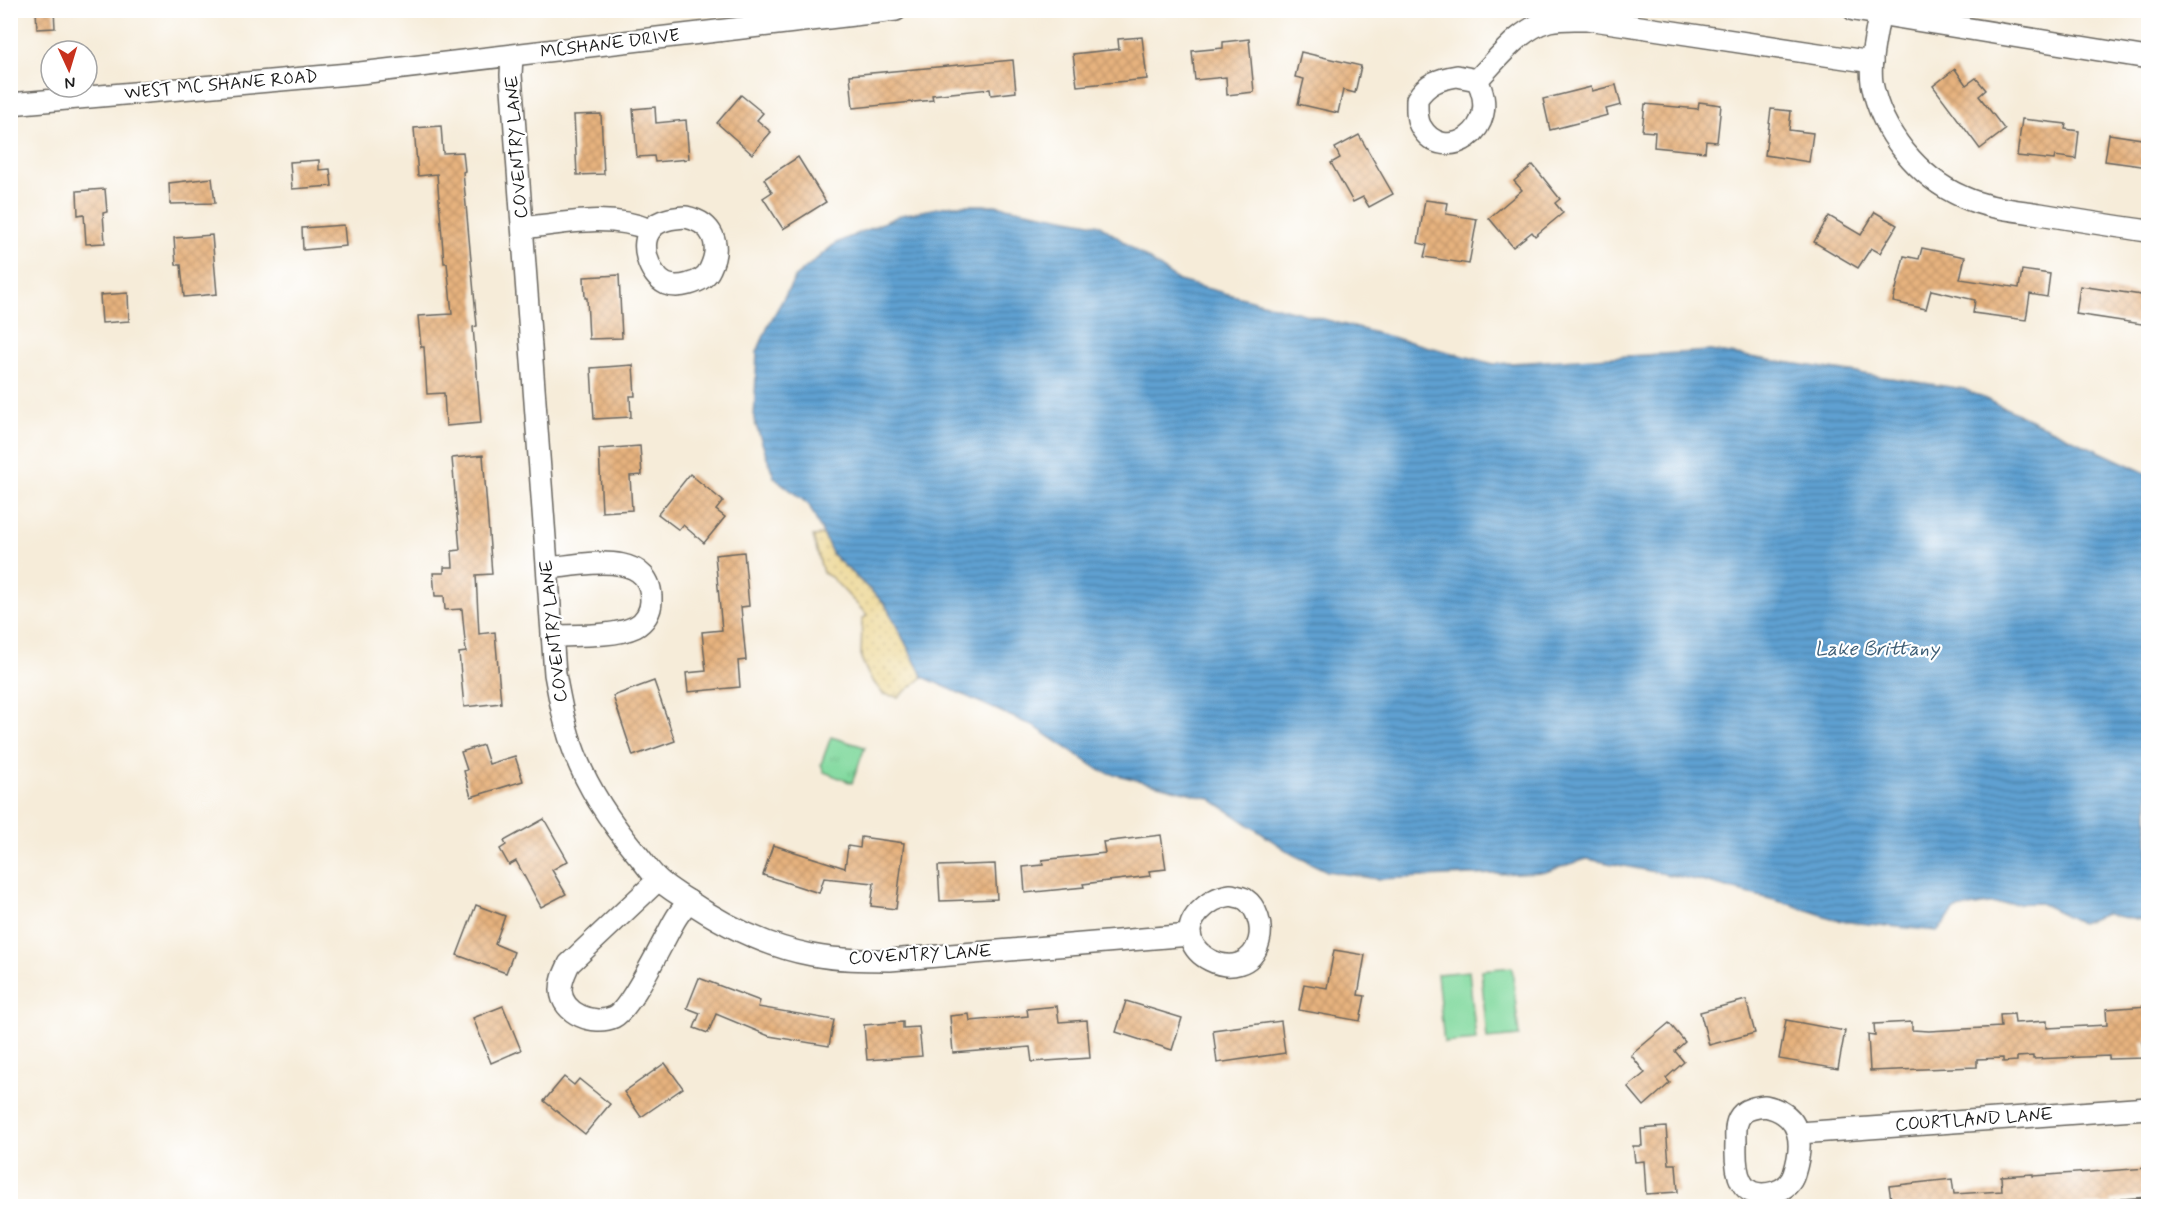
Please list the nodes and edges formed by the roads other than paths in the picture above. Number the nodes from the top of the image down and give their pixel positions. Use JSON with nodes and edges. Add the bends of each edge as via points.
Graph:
{"nodes":[{"id":1,"x":896,"y":10,"type":"edge"},
{"id":2,"x":1854,"y":10,"type":"edge"},
{"id":3,"x":1879,"y":15,"type":"junction"},
{"id":4,"x":512,"y":56,"type":"junction"},
{"id":5,"x":2148,"y":58,"type":"edge"},
{"id":6,"x":1872,"y":62,"type":"junction"},
{"id":7,"x":360,"y":73,"type":"joint"},
{"id":8,"x":1477,"y":80,"type":"dead end"},
{"id":9,"x":10,"y":104,"type":"edge"},
{"id":10,"x":523,"y":228,"type":"junction"},
{"id":11,"x":650,"y":230,"type":"dead end"},
{"id":12,"x":2148,"y":231,"type":"edge"},
{"id":13,"x":549,"y":568,"type":"junction"},
{"id":14,"x":552,"y":636,"type":"junction"},
{"id":15,"x":658,"y":880,"type":"junction"},
{"id":16,"x":689,"y":901,"type":"junction"},
{"id":17,"x":1190,"y":935,"type":"dead end"},
{"id":18,"x":2148,"y":1108,"type":"edge"},
{"id":19,"x":1799,"y":1133,"type":"dead end"}],
"edges":[{"from":1,"to":4,"type":"street","name":"MCSHANE DRIVE"},
{"from":2,"to":3,"type":"street"},
{"from":3,"to":5,"type":"street"},
{"from":3,"to":6,"type":"street"},
{"from":4,"to":7,"type":"street","name":"MCSHANE DRIVE"},
{"from":4,"to":10,"type":"street","name":"COVENTRY LANE"},
{"from":6,"to":8,"type":"street","via":[[1567,19],[1533,27]]},
{"from":6,"to":12,"type":"street","via":[[1872,82],[1896,140],[1939,184],[1964,198],[2001,208]]},
{"from":7,"to":9,"type":"street","name":"WEST MC SHANE ROAD"},
{"from":10,"to":11,"type":"street","via":[[602,221],[637,224]]},
{"from":10,"to":13,"type":"street","name":"COVENTRY LANE"},
{"from":13,"to":14,"type":"street","name":"COVENTRY LANE"},
{"from":13,"to":14,"type":"street","via":[[629,566],[649,582],[651,595],[651,607],[636,626],[604,633]]},
{"from":14,"to":15,"type":"street","name":"COVENTRY LANE","via":[[560,705],[584,775],[608,817]]},
{"from":15,"to":16,"type":"street","name":"COVENTRY LANE"},
{"from":15,"to":16,"type":"street","via":[[569,964],[561,992],[571,1010],[592,1020],[614,1017],[622,1011]]},
{"from":16,"to":17,"type":"street","name":"COVENTRY LANE","via":[[747,935],[813,956],[846,960],[948,956]]},
{"from":18,"to":19,"type":"street","name":"COURTLAND LANE"}]}
